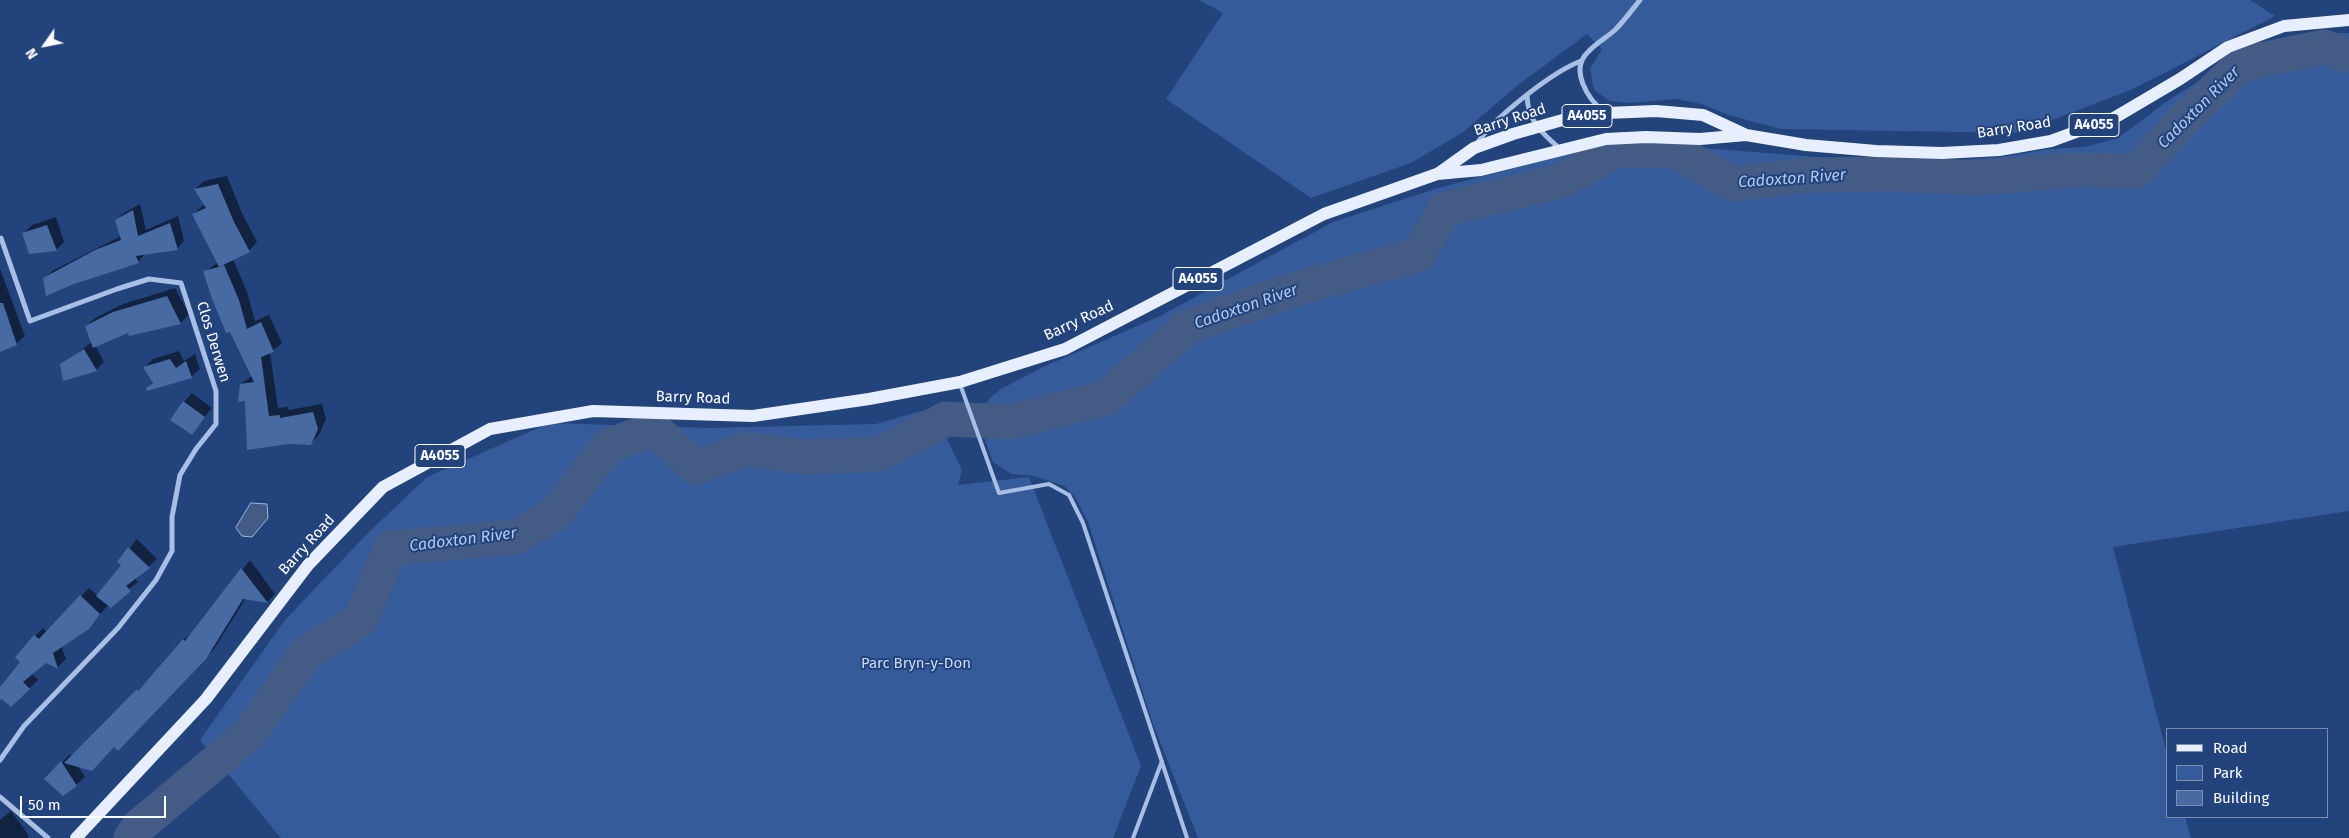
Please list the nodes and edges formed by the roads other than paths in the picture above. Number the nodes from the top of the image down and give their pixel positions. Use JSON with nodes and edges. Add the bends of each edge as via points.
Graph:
{"nodes":[{"id":1,"x":1640,"y":0,"type":"edge"},
{"id":2,"x":2349,"y":20,"type":"edge"},
{"id":3,"x":1581,"y":61,"type":"junction"},
{"id":4,"x":1527,"y":96,"type":"junction"},
{"id":5,"x":1606,"y":113,"type":"junction"},
{"id":6,"x":1536,"y":128,"type":"junction"},
{"id":7,"x":1746,"y":135,"type":"junction"},
{"id":8,"x":1474,"y":148,"type":"junction"},
{"id":9,"x":1560,"y":149,"type":"junction"},
{"id":10,"x":1437,"y":174,"type":"junction"},
{"id":11,"x":1,"y":238,"type":"edge"},
{"id":12,"x":960,"y":383,"type":"junction"},
{"id":13,"x":0,"y":760,"type":"edge"},
{"id":14,"x":1162,"y":761,"type":"junction"},
{"id":15,"x":0,"y":797,"type":"edge"},
{"id":16,"x":48,"y":838,"type":"edge"},
{"id":17,"x":76,"y":838,"type":"edge"},
{"id":18,"x":1133,"y":838,"type":"edge"},
{"id":19,"x":1187,"y":838,"type":"edge"}],
"edges":[{"from":1,"to":3,"type":"street"},
{"from":2,"to":7,"type":"main road","name":"Barry Road","number":"A4055","via":[[2284,26],[2228,47],[2114,118],[2051,141],[1999,150],[1942,153],[1806,145]]},
{"from":3,"to":4,"type":"street","via":[[1570,65]]},
{"from":3,"to":5,"type":"street","via":[[1587,95]]},
{"from":4,"to":6,"type":"street","via":[[1528,109]]},
{"from":4,"to":8,"type":"street","via":[[1483,133]]},
{"from":5,"to":6,"type":"main road","name":"Barry Road","number":"A4055","via":[[1566,119]]},
{"from":5,"to":7,"type":"main road","name":"Barry Road","number":"A4055","via":[[1656,111],[1704,116]]},
{"from":6,"to":8,"type":"main road","name":"Barry Road","number":"A4055"},
{"from":6,"to":9,"type":"street"},
{"from":7,"to":9,"type":"main road","name":"Barry Road","number":"A4055","via":[[1700,139],[1606,139]]},
{"from":8,"to":10,"type":"main road","name":"Barry Road","number":"A4055"},
{"from":9,"to":10,"type":"main road","name":"Barry Road","number":"A4055","via":[[1481,170]]},
{"from":10,"to":12,"type":"main road","name":"Barry Road","number":"A4055","via":[[1324,214],[1065,349]]},
{"from":11,"to":13,"type":"street","name":"Clos Derwen","via":[[30,321],[149,279],[181,283],[216,391],[216,424],[180,475],[172,517],[172,551],[156,580],[118,628],[24,726]]},
{"from":12,"to":14,"type":"lane","via":[[999,493],[1049,484],[1069,495],[1083,522]]},
{"from":12,"to":17,"type":"main road","name":"Barry Road","number":"A4055","via":[[752,416],[593,411],[490,429],[384,488],[308,565],[206,699]]},
{"from":14,"to":18,"type":"lane"},
{"from":14,"to":19,"type":"lane"},
{"from":15,"to":16,"type":"street"}]}
